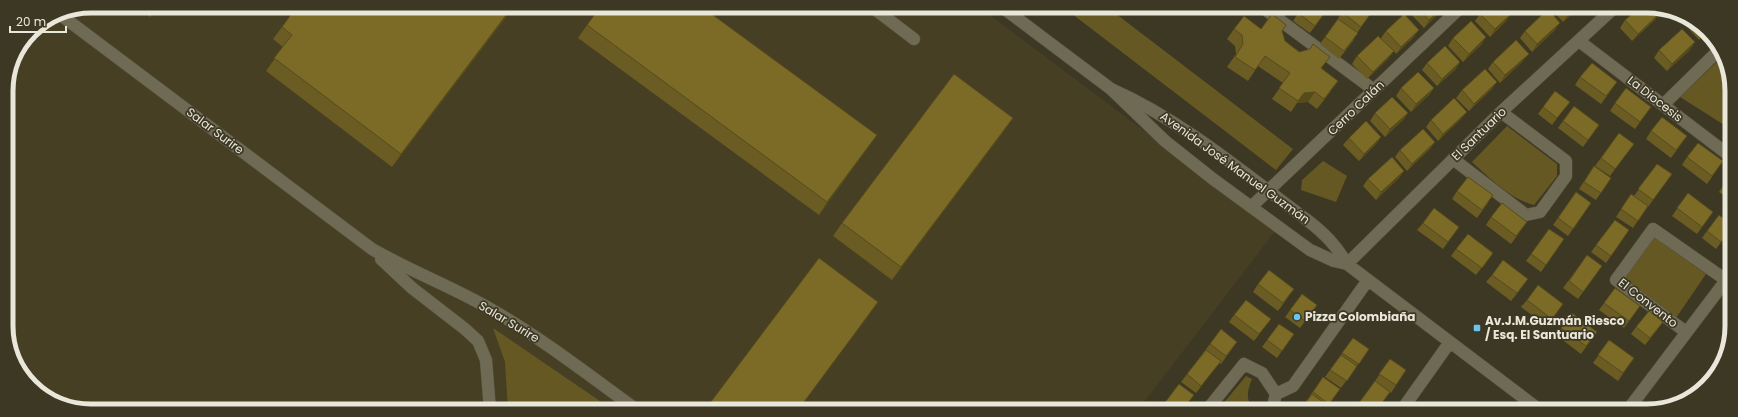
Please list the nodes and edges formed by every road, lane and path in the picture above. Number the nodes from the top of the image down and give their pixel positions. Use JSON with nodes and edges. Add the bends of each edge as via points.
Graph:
{"nodes":[{"id":1,"x":880,"y":13,"type":"edge"},
{"id":2,"x":1013,"y":13,"type":"edge"},
{"id":3,"x":1280,"y":13,"type":"edge"},
{"id":4,"x":1456,"y":13,"type":"edge"},
{"id":5,"x":1609,"y":13,"type":"edge"},
{"id":6,"x":65,"y":18,"type":"edge"},
{"id":7,"x":914,"y":39,"type":"dead end"},
{"id":8,"x":1579,"y":41,"type":"junction"},
{"id":9,"x":1716,"y":53,"type":"edge"},
{"id":10,"x":1111,"y":89,"type":"junction"},
{"id":11,"x":1374,"y":90,"type":"junction"},
{"id":12,"x":1663,"y":105,"type":"junction"},
{"id":13,"x":1501,"y":112,"type":"junction"},
{"id":14,"x":1725,"y":150,"type":"edge"},
{"id":15,"x":1453,"y":159,"type":"junction"},
{"id":16,"x":1268,"y":190,"type":"junction"},
{"id":17,"x":1251,"y":207,"type":"junction"},
{"id":18,"x":372,"y":249,"type":"junction"},
{"id":19,"x":1347,"y":264,"type":"junction"},
{"id":20,"x":1725,"y":275,"type":"edge"},
{"id":21,"x":1368,"y":280,"type":"junction"},
{"id":22,"x":1725,"y":281,"type":"edge"},
{"id":23,"x":1686,"y":332,"type":"junction"},
{"id":24,"x":1450,"y":342,"type":"junction"},
{"id":25,"x":1276,"y":394,"type":"junction"},
{"id":26,"x":490,"y":404,"type":"edge"},
{"id":27,"x":628,"y":404,"type":"edge"},
{"id":28,"x":1212,"y":404,"type":"edge"},
{"id":29,"x":1274,"y":404,"type":"edge"},
{"id":30,"x":1406,"y":404,"type":"edge"},
{"id":31,"x":1532,"y":404,"type":"edge"},
{"id":32,"x":1632,"y":404,"type":"edge"}],
"edges":[{"from":1,"to":7,"type":"street"},
{"from":2,"to":10,"type":"street","name":"Avenida José Manuel Guzmán"},
{"from":3,"to":11,"type":"street"},
{"from":4,"to":11,"type":"street","name":"Cerro Calán"},
{"from":5,"to":8,"type":"street","name":"El Santuario"},
{"from":6,"to":18,"type":"street","name":"Salar Surire"},
{"from":8,"to":12,"type":"street","name":"La Diocesis"},
{"from":8,"to":13,"type":"street","name":"El Santuario"},
{"from":9,"to":12,"type":"street"},
{"from":10,"to":16,"type":"street","name":"Avenida José Manuel Guzmán","via":[[1178,124]]},
{"from":10,"to":17,"type":"street","name":"Avenida José Manuel Guzmán","via":[[1170,145]]},
{"from":11,"to":16,"type":"street","name":"Cerro Calán"},
{"from":12,"to":14,"type":"street","name":"La Diocesis"},
{"from":13,"to":15,"type":"street","name":"El Santuario"},
{"from":13,"to":15,"type":"street","via":[[1566,161],[1566,176],[1540,212],[1526,215]]},
{"from":15,"to":19,"type":"street","name":"El Santuario"},
{"from":16,"to":17,"type":"street","name":"Cerro Calán"},
{"from":16,"to":19,"type":"street","name":"Avenida José Manuel Guzmán","via":[[1327,236]]},
{"from":17,"to":19,"type":"street","name":"Avenida José Manuel Guzmán","via":[[1310,250]]},
{"from":18,"to":26,"type":"street","name":"Salar Surire","via":[[412,288],[478,341],[486,360]]},
{"from":18,"to":27,"type":"street","name":"Salar Surire","via":[[473,299],[512,322]]},
{"from":19,"to":21,"type":"street","name":"Avenida José Manuel Guzmán"},
{"from":20,"to":23,"type":"street","name":"El Convento","via":[[1653,229],[1616,280]]},
{"from":21,"to":24,"type":"street","name":"Avenida José Manuel Guzmán"},
{"from":21,"to":25,"type":"street","via":[[1293,386]]},
{"from":22,"to":23,"type":"street"},
{"from":23,"to":32,"type":"street"},
{"from":24,"to":30,"type":"street"},
{"from":24,"to":31,"type":"street","name":"Avenida José Manuel Guzmán"},
{"from":25,"to":28,"type":"street","via":[[1262,373],[1244,364]]},
{"from":25,"to":29,"type":"street"}]}
